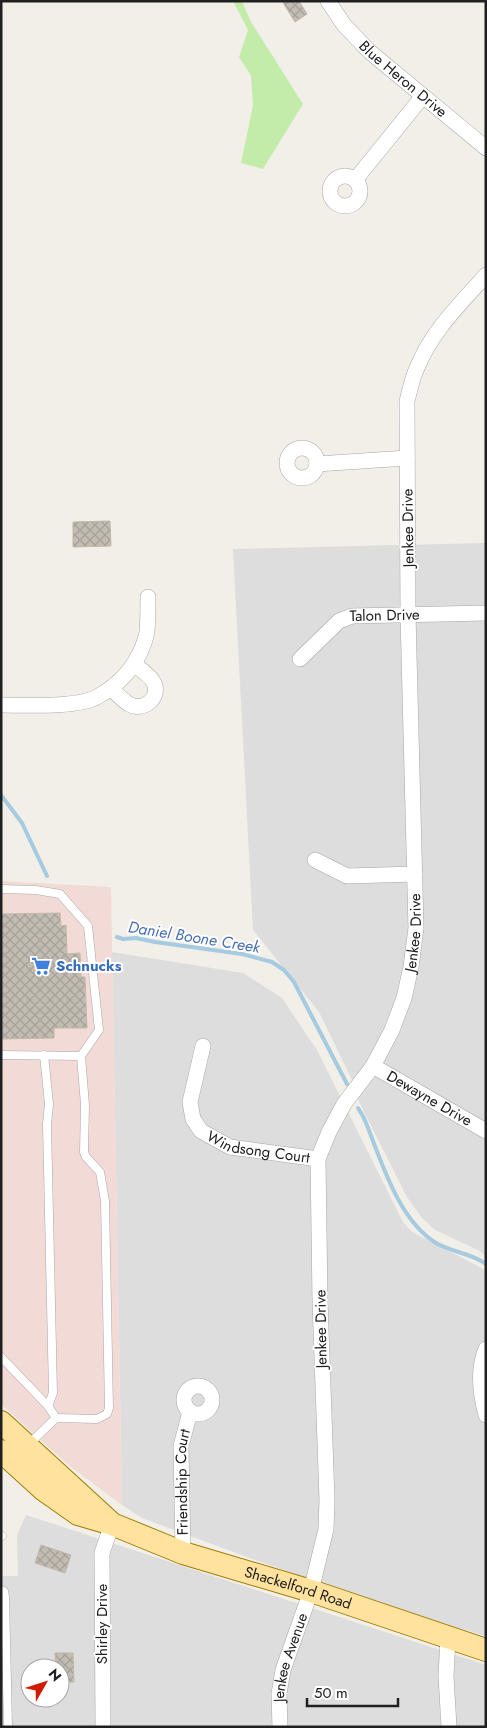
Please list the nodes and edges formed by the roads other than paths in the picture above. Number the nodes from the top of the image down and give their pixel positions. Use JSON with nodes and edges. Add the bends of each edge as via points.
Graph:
{"nodes":[{"id":1,"x":328,"y":1,"type":"edge"},
{"id":2,"x":423,"y":96,"type":"junction"},
{"id":3,"x":486,"y":148,"type":"edge"},
{"id":4,"x":355,"y":180,"type":"dead end"},
{"id":5,"x":486,"y":275,"type":"edge"},
{"id":6,"x":407,"y":458,"type":"junction"},
{"id":7,"x":317,"y":464,"type":"dead end"},
{"id":8,"x":148,"y":597,"type":"dead end"},
{"id":9,"x":486,"y":614,"type":"edge"},
{"id":10,"x":408,"y":615,"type":"junction"},
{"id":11,"x":300,"y":659,"type":"dead end"},
{"id":12,"x":134,"y":664,"type":"junction"},
{"id":13,"x":111,"y":688,"type":"junction"},
{"id":14,"x":1,"y":705,"type":"edge"},
{"id":15,"x":315,"y":860,"type":"dead end"},
{"id":16,"x":415,"y":874,"type":"junction"},
{"id":17,"x":1,"y":889,"type":"edge"},
{"id":18,"x":203,"y":1046,"type":"dead end"},
{"id":19,"x":1,"y":1055,"type":"edge"},
{"id":20,"x":44,"y":1055,"type":"junction"},
{"id":21,"x":81,"y":1056,"type":"junction"},
{"id":22,"x":373,"y":1066,"type":"junction"},
{"id":23,"x":486,"y":1131,"type":"edge"},
{"id":24,"x":318,"y":1159,"type":"junction"},
{"id":25,"x":486,"y":1349,"type":"edge"},
{"id":26,"x":1,"y":1357,"type":"edge"},
{"id":27,"x":48,"y":1406,"type":"junction"},
{"id":28,"x":190,"y":1412,"type":"dead end"},
{"id":29,"x":486,"y":1415,"type":"edge"},
{"id":30,"x":56,"y":1418,"type":"junction"},
{"id":31,"x":1,"y":1422,"type":"edge"},
{"id":32,"x":26,"y":1447,"type":"junction"},
{"id":33,"x":1,"y":1451,"type":"edge"},
{"id":34,"x":112,"y":1524,"type":"junction"},
{"id":35,"x":183,"y":1553,"type":"junction"},
{"id":36,"x":1,"y":1590,"type":"edge"},
{"id":37,"x":311,"y":1591,"type":"junction"},
{"id":38,"x":448,"y":1638,"type":"junction"},
{"id":39,"x":486,"y":1650,"type":"edge"},
{"id":40,"x":8,"y":1727,"type":"edge"},
{"id":41,"x":103,"y":1727,"type":"edge"},
{"id":42,"x":280,"y":1727,"type":"edge"},
{"id":43,"x":448,"y":1727,"type":"edge"}],
"edges":[{"from":1,"to":2,"type":"street","name":"Blue Heron Drive","via":[[344,25],[370,52]]},
{"from":2,"to":3,"type":"street","name":"Blue Heron Drive"},
{"from":2,"to":4,"type":"street"},
{"from":5,"to":6,"type":"street","name":"Jenkee Drive","via":[[435,335],[417,368],[407,401]]},
{"from":6,"to":7,"type":"street"},
{"from":6,"to":10,"type":"street","name":"Jenkee Drive"},
{"from":8,"to":12,"type":"street","via":[[147,631]]},
{"from":9,"to":10,"type":"street","name":"Talon Drive"},
{"from":10,"to":11,"type":"street","name":"Talon Drive","via":[[352,616],[339,621]]},
{"from":10,"to":16,"type":"street","name":"Jenkee Drive"},
{"from":12,"to":13,"type":"street"},
{"from":12,"to":13,"type":"street","via":[[154,682],[154,698],[138,707],[129,704]]},
{"from":13,"to":14,"type":"street","via":[[96,698],[66,704]]},
{"from":15,"to":16,"type":"street","via":[[347,876]]},
{"from":16,"to":22,"type":"street","name":"Jenkee Drive","via":[[416,928],[411,967],[392,1030]]},
{"from":17,"to":21,"type":"lane","via":[[60,894],[88,926],[99,1030]]},
{"from":18,"to":24,"type":"street","name":"Windsong Court","via":[[190,1102],[193,1119],[201,1132],[230,1147]]},
{"from":19,"to":20,"type":"lane"},
{"from":20,"to":21,"type":"lane"},
{"from":20,"to":27,"type":"lane","via":[[48,1104],[53,1393]]},
{"from":21,"to":30,"type":"lane","via":[[84,1152],[100,1172],[105,1201],[109,1408],[107,1414],[97,1419]]},
{"from":22,"to":23,"type":"street","name":"Dewayne Drive"},
{"from":22,"to":24,"type":"street","name":"Jenkee Drive","via":[[344,1104]]},
{"from":24,"to":37,"type":"street","name":"Jenkee Drive","via":[[327,1500],[326,1529]]},
{"from":25,"to":29,"type":"street","via":[[481,1360],[480,1380]]},
{"from":26,"to":27,"type":"lane"},
{"from":27,"to":30,"type":"lane"},
{"from":28,"to":35,"type":"street","name":"Friendship Court","via":[[181,1446]]},
{"from":30,"to":32,"type":"lane"},
{"from":31,"to":32,"type":"main road","name":"Shackelford Road"},
{"from":32,"to":34,"type":"main road","name":"Shackelford Road"},
{"from":33,"to":34,"type":"main road","name":"Shackelford Road","via":[[61,1503],[78,1514]]},
{"from":34,"to":35,"type":"main road","name":"Shackelford Road"},
{"from":34,"to":41,"type":"street","name":"Shirley Drive","via":[[102,1553]]},
{"from":35,"to":37,"type":"main road","name":"Shackelford Road"},
{"from":36,"to":40,"type":"lane","via":[[5,1597]]},
{"from":37,"to":38,"type":"main road","name":"Shackelford Road"},
{"from":37,"to":42,"type":"street","name":"Jenkee Avenue","via":[[283,1670]]},
{"from":38,"to":39,"type":"main road","name":"Shackelford Road"},
{"from":38,"to":43,"type":"street"}]}
